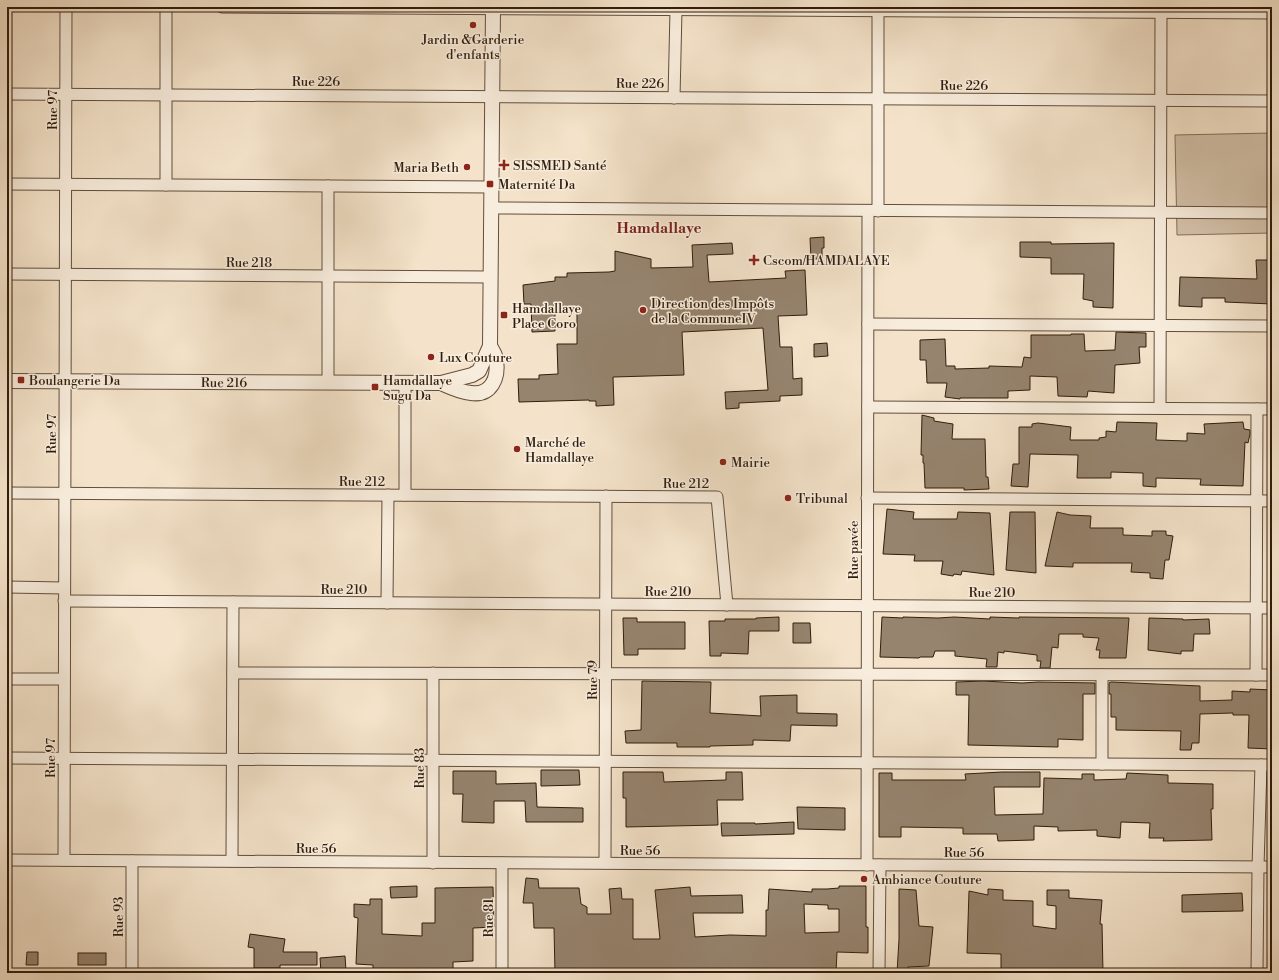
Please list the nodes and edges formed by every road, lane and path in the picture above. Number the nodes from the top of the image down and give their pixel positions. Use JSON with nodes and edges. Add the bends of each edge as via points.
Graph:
{"nodes":[{"id":1,"x":66,"y":7,"type":"edge"},
{"id":2,"x":166,"y":7,"type":"edge"},
{"id":3,"x":222,"y":7,"type":"edge"},
{"id":4,"x":329,"y":7,"type":"edge"},
{"id":5,"x":493,"y":8,"type":"edge"},
{"id":6,"x":518,"y":8,"type":"edge"},
{"id":7,"x":677,"y":8,"type":"edge"},
{"id":8,"x":986,"y":9,"type":"edge"},
{"id":9,"x":878,"y":11,"type":"junction"},
{"id":10,"x":1161,"y":12,"type":"junction"},
{"id":11,"x":1272,"y":13,"type":"edge"},
{"id":12,"x":7,"y":94,"type":"edge"},
{"id":13,"x":66,"y":94,"type":"junction"},
{"id":14,"x":166,"y":95,"type":"junction"},
{"id":15,"x":492,"y":96,"type":"junction"},
{"id":16,"x":674,"y":98,"type":"junction"},
{"id":17,"x":878,"y":99,"type":"junction"},
{"id":18,"x":1161,"y":100,"type":"junction"},
{"id":19,"x":1272,"y":101,"type":"edge"},
{"id":20,"x":7,"y":184,"type":"edge"},
{"id":21,"x":66,"y":185,"type":"junction"},
{"id":22,"x":166,"y":185,"type":"junction"},
{"id":23,"x":328,"y":186,"type":"junction"},
{"id":24,"x":491,"y":187,"type":"junction"},
{"id":25,"x":491,"y":208,"type":"junction"},
{"id":26,"x":873,"y":211,"type":"junction"},
{"id":27,"x":1161,"y":212,"type":"junction"},
{"id":28,"x":1272,"y":213,"type":"edge"},
{"id":29,"x":7,"y":274,"type":"edge"},
{"id":30,"x":65,"y":275,"type":"junction"},
{"id":31,"x":328,"y":276,"type":"junction"},
{"id":32,"x":490,"y":277,"type":"junction"},
{"id":33,"x":868,"y":324,"type":"junction"},
{"id":34,"x":1160,"y":326,"type":"junction"},
{"id":35,"x":1272,"y":326,"type":"edge"},
{"id":36,"x":490,"y":346,"type":"junction"},
{"id":37,"x":7,"y":381,"type":"edge"},
{"id":38,"x":65,"y":381,"type":"junction"},
{"id":39,"x":328,"y":382,"type":"junction"},
{"id":40,"x":405,"y":383,"type":"junction"},
{"id":41,"x":441,"y":383,"type":"junction"},
{"id":42,"x":868,"y":407,"type":"junction"},
{"id":43,"x":1160,"y":408,"type":"junction"},
{"id":44,"x":1257,"y":409,"type":"junction"},
{"id":45,"x":1272,"y":409,"type":"edge"},
{"id":46,"x":7,"y":493,"type":"edge"},
{"id":47,"x":65,"y":493,"type":"junction"},
{"id":48,"x":388,"y":495,"type":"junction"},
{"id":49,"x":405,"y":495,"type":"junction"},
{"id":50,"x":606,"y":496,"type":"junction"},
{"id":51,"x":867,"y":498,"type":"junction"},
{"id":52,"x":1257,"y":501,"type":"junction"},
{"id":53,"x":1272,"y":501,"type":"edge"},
{"id":54,"x":7,"y":587,"type":"edge"},
{"id":55,"x":64,"y":588,"type":"junction"},
{"id":56,"x":64,"y":601,"type":"junction"},
{"id":57,"x":233,"y":602,"type":"junction"},
{"id":58,"x":388,"y":603,"type":"junction"},
{"id":59,"x":606,"y":604,"type":"junction"},
{"id":60,"x":727,"y":605,"type":"junction"},
{"id":61,"x":867,"y":606,"type":"junction"},
{"id":62,"x":1257,"y":608,"type":"junction"},
{"id":63,"x":1272,"y":608,"type":"edge"},
{"id":64,"x":233,"y":673,"type":"junction"},
{"id":65,"x":433,"y":673,"type":"junction"},
{"id":66,"x":606,"y":674,"type":"junction"},
{"id":67,"x":867,"y":674,"type":"junction"},
{"id":68,"x":1102,"y":675,"type":"junction"},
{"id":69,"x":1256,"y":675,"type":"junction"},
{"id":70,"x":1272,"y":675,"type":"edge"},
{"id":71,"x":7,"y":679,"type":"edge"},
{"id":72,"x":64,"y":679,"type":"junction"},
{"id":73,"x":7,"y":758,"type":"edge"},
{"id":74,"x":64,"y":758,"type":"junction"},
{"id":75,"x":233,"y":759,"type":"junction"},
{"id":76,"x":433,"y":760,"type":"junction"},
{"id":77,"x":606,"y":761,"type":"junction"},
{"id":78,"x":867,"y":763,"type":"junction"},
{"id":79,"x":1102,"y":764,"type":"junction"},
{"id":80,"x":1260,"y":765,"type":"junction"},
{"id":81,"x":1272,"y":765,"type":"edge"},
{"id":82,"x":7,"y":860,"type":"edge"},
{"id":83,"x":64,"y":860,"type":"junction"},
{"id":84,"x":132,"y":861,"type":"junction"},
{"id":85,"x":232,"y":861,"type":"junction"},
{"id":86,"x":433,"y":863,"type":"junction"},
{"id":87,"x":502,"y":863,"type":"junction"},
{"id":88,"x":605,"y":864,"type":"junction"},
{"id":89,"x":866,"y":865,"type":"junction"},
{"id":90,"x":880,"y":865,"type":"junction"},
{"id":91,"x":1258,"y":867,"type":"junction"},
{"id":92,"x":1272,"y":867,"type":"edge"},
{"id":93,"x":132,"y":973,"type":"edge"},
{"id":94,"x":502,"y":973,"type":"edge"},
{"id":95,"x":879,"y":973,"type":"edge"},
{"id":96,"x":1257,"y":973,"type":"edge"}],
"edges":[{"from":1,"to":13,"type":"street","name":"Rue 97"},
{"from":2,"to":14,"type":"street"},
{"from":3,"to":4,"type":"street"},
{"from":4,"to":5,"type":"street"},
{"from":5,"to":6,"type":"street"},
{"from":5,"to":15,"type":"street"},
{"from":6,"to":7,"type":"street"},
{"from":7,"to":9,"type":"street"},
{"from":7,"to":16,"type":"street"},
{"from":8,"to":9,"type":"street"},
{"from":8,"to":10,"type":"street"},
{"from":9,"to":17,"type":"street","name":"Rue pavée"},
{"from":10,"to":11,"type":"street"},
{"from":10,"to":18,"type":"street"},
{"from":12,"to":13,"type":"street","name":"Rue 226"},
{"from":13,"to":14,"type":"street","name":"Rue 226"},
{"from":13,"to":21,"type":"street","name":"Rue 97"},
{"from":14,"to":15,"type":"street","name":"Rue 226"},
{"from":14,"to":22,"type":"street"},
{"from":15,"to":16,"type":"street","name":"Rue 226"},
{"from":15,"to":24,"type":"street"},
{"from":16,"to":17,"type":"street","name":"Rue 226"},
{"from":17,"to":18,"type":"street","name":"Rue 226"},
{"from":17,"to":26,"type":"street","name":"Rue pavée"},
{"from":18,"to":19,"type":"street","name":"Rue 226"},
{"from":18,"to":27,"type":"street"},
{"from":20,"to":21,"type":"street"},
{"from":21,"to":22,"type":"street"},
{"from":21,"to":30,"type":"street","name":"Rue 97"},
{"from":22,"to":23,"type":"street"},
{"from":23,"to":24,"type":"street"},
{"from":23,"to":31,"type":"street"},
{"from":24,"to":25,"type":"street"},
{"from":25,"to":26,"type":"street"},
{"from":25,"to":32,"type":"street"},
{"from":26,"to":27,"type":"street"},
{"from":26,"to":33,"type":"street","name":"Rue pavée"},
{"from":27,"to":28,"type":"street"},
{"from":27,"to":34,"type":"street"},
{"from":29,"to":30,"type":"street","name":"Rue 218"},
{"from":30,"to":31,"type":"street","name":"Rue 218"},
{"from":30,"to":38,"type":"street","name":"Rue 97"},
{"from":31,"to":32,"type":"street","name":"Rue 218"},
{"from":31,"to":39,"type":"street"},
{"from":32,"to":36,"type":"street"},
{"from":33,"to":34,"type":"street"},
{"from":33,"to":42,"type":"street","name":"Rue pavée"},
{"from":34,"to":35,"type":"street"},
{"from":34,"to":43,"type":"street"},
{"from":36,"to":41,"type":"street","via":[[479,371]]},
{"from":36,"to":41,"type":"street","via":[[496,359],[497,370],[491,387],[484,392],[471,394]]},
{"from":37,"to":38,"type":"street","name":"Rue 216"},
{"from":38,"to":39,"type":"street","name":"Rue 216"},
{"from":38,"to":47,"type":"street","name":"Rue 97"},
{"from":39,"to":40,"type":"street","name":"Rue 216"},
{"from":40,"to":41,"type":"street","name":"Rue 216"},
{"from":40,"to":49,"type":"street"},
{"from":42,"to":43,"type":"street"},
{"from":42,"to":51,"type":"street","name":"Rue pavée"},
{"from":43,"to":44,"type":"street"},
{"from":44,"to":45,"type":"street"},
{"from":44,"to":52,"type":"street"},
{"from":46,"to":47,"type":"street","name":"Rue 212"},
{"from":47,"to":48,"type":"street","name":"Rue 212"},
{"from":47,"to":55,"type":"street","name":"Rue 97"},
{"from":48,"to":49,"type":"street","name":"Rue 212"},
{"from":48,"to":58,"type":"street"},
{"from":49,"to":50,"type":"street","name":"Rue 212"},
{"from":50,"to":59,"type":"street","name":"Rue 79"},
{"from":50,"to":60,"type":"street","name":"Rue 212","via":[[717,497]]},
{"from":51,"to":52,"type":"street"},
{"from":51,"to":61,"type":"street","name":"Rue pavée"},
{"from":52,"to":53,"type":"street"},
{"from":52,"to":62,"type":"street"},
{"from":54,"to":55,"type":"street"},
{"from":55,"to":56,"type":"street","name":"Rue 97"},
{"from":56,"to":57,"type":"street","name":"Rue 210"},
{"from":56,"to":72,"type":"street","name":"Rue 97"},
{"from":57,"to":58,"type":"street","name":"Rue 210"},
{"from":57,"to":64,"type":"street"},
{"from":58,"to":59,"type":"street","name":"Rue 210"},
{"from":59,"to":60,"type":"street","name":"Rue 210"},
{"from":59,"to":66,"type":"street","name":"Rue 79"},
{"from":60,"to":61,"type":"street","name":"Rue 210"},
{"from":61,"to":62,"type":"street","name":"Rue 210"},
{"from":61,"to":67,"type":"street","name":"Rue pavée"},
{"from":62,"to":63,"type":"street","name":"Rue 210"},
{"from":62,"to":69,"type":"street"},
{"from":64,"to":65,"type":"street"},
{"from":64,"to":75,"type":"street"},
{"from":65,"to":66,"type":"street"},
{"from":65,"to":76,"type":"street","name":"Rue 83"},
{"from":66,"to":67,"type":"street"},
{"from":66,"to":77,"type":"street","name":"Rue 79"},
{"from":67,"to":68,"type":"street"},
{"from":67,"to":78,"type":"street","name":"Rue pavée"},
{"from":68,"to":69,"type":"street"},
{"from":68,"to":79,"type":"street"},
{"from":69,"to":70,"type":"street"},
{"from":71,"to":72,"type":"street"},
{"from":72,"to":74,"type":"street","name":"Rue 97"},
{"from":73,"to":74,"type":"street"},
{"from":74,"to":75,"type":"street"},
{"from":74,"to":83,"type":"street","name":"Rue 97"},
{"from":75,"to":76,"type":"street"},
{"from":75,"to":85,"type":"street"},
{"from":76,"to":77,"type":"street"},
{"from":76,"to":86,"type":"street","name":"Rue 83"},
{"from":77,"to":78,"type":"street"},
{"from":77,"to":88,"type":"street","name":"Rue 79"},
{"from":78,"to":79,"type":"street"},
{"from":78,"to":89,"type":"street","name":"Rue pavée"},
{"from":79,"to":80,"type":"street"},
{"from":80,"to":81,"type":"street"},
{"from":80,"to":91,"type":"street"},
{"from":82,"to":83,"type":"street","name":"Rue 56"},
{"from":83,"to":84,"type":"street","name":"Rue 56"},
{"from":84,"to":85,"type":"street","name":"Rue 56"},
{"from":84,"to":93,"type":"street","name":"Rue 93"},
{"from":85,"to":86,"type":"street","name":"Rue 56"},
{"from":86,"to":87,"type":"street","name":"Rue 56"},
{"from":87,"to":88,"type":"street","name":"Rue 56"},
{"from":87,"to":94,"type":"street","name":"Rue 81"},
{"from":88,"to":89,"type":"street","name":"Rue 56"},
{"from":89,"to":90,"type":"street","name":"Rue 56"},
{"from":90,"to":91,"type":"street","name":"Rue 56"},
{"from":90,"to":95,"type":"street"},
{"from":91,"to":92,"type":"street","name":"Rue 56"},
{"from":91,"to":96,"type":"street"}]}
